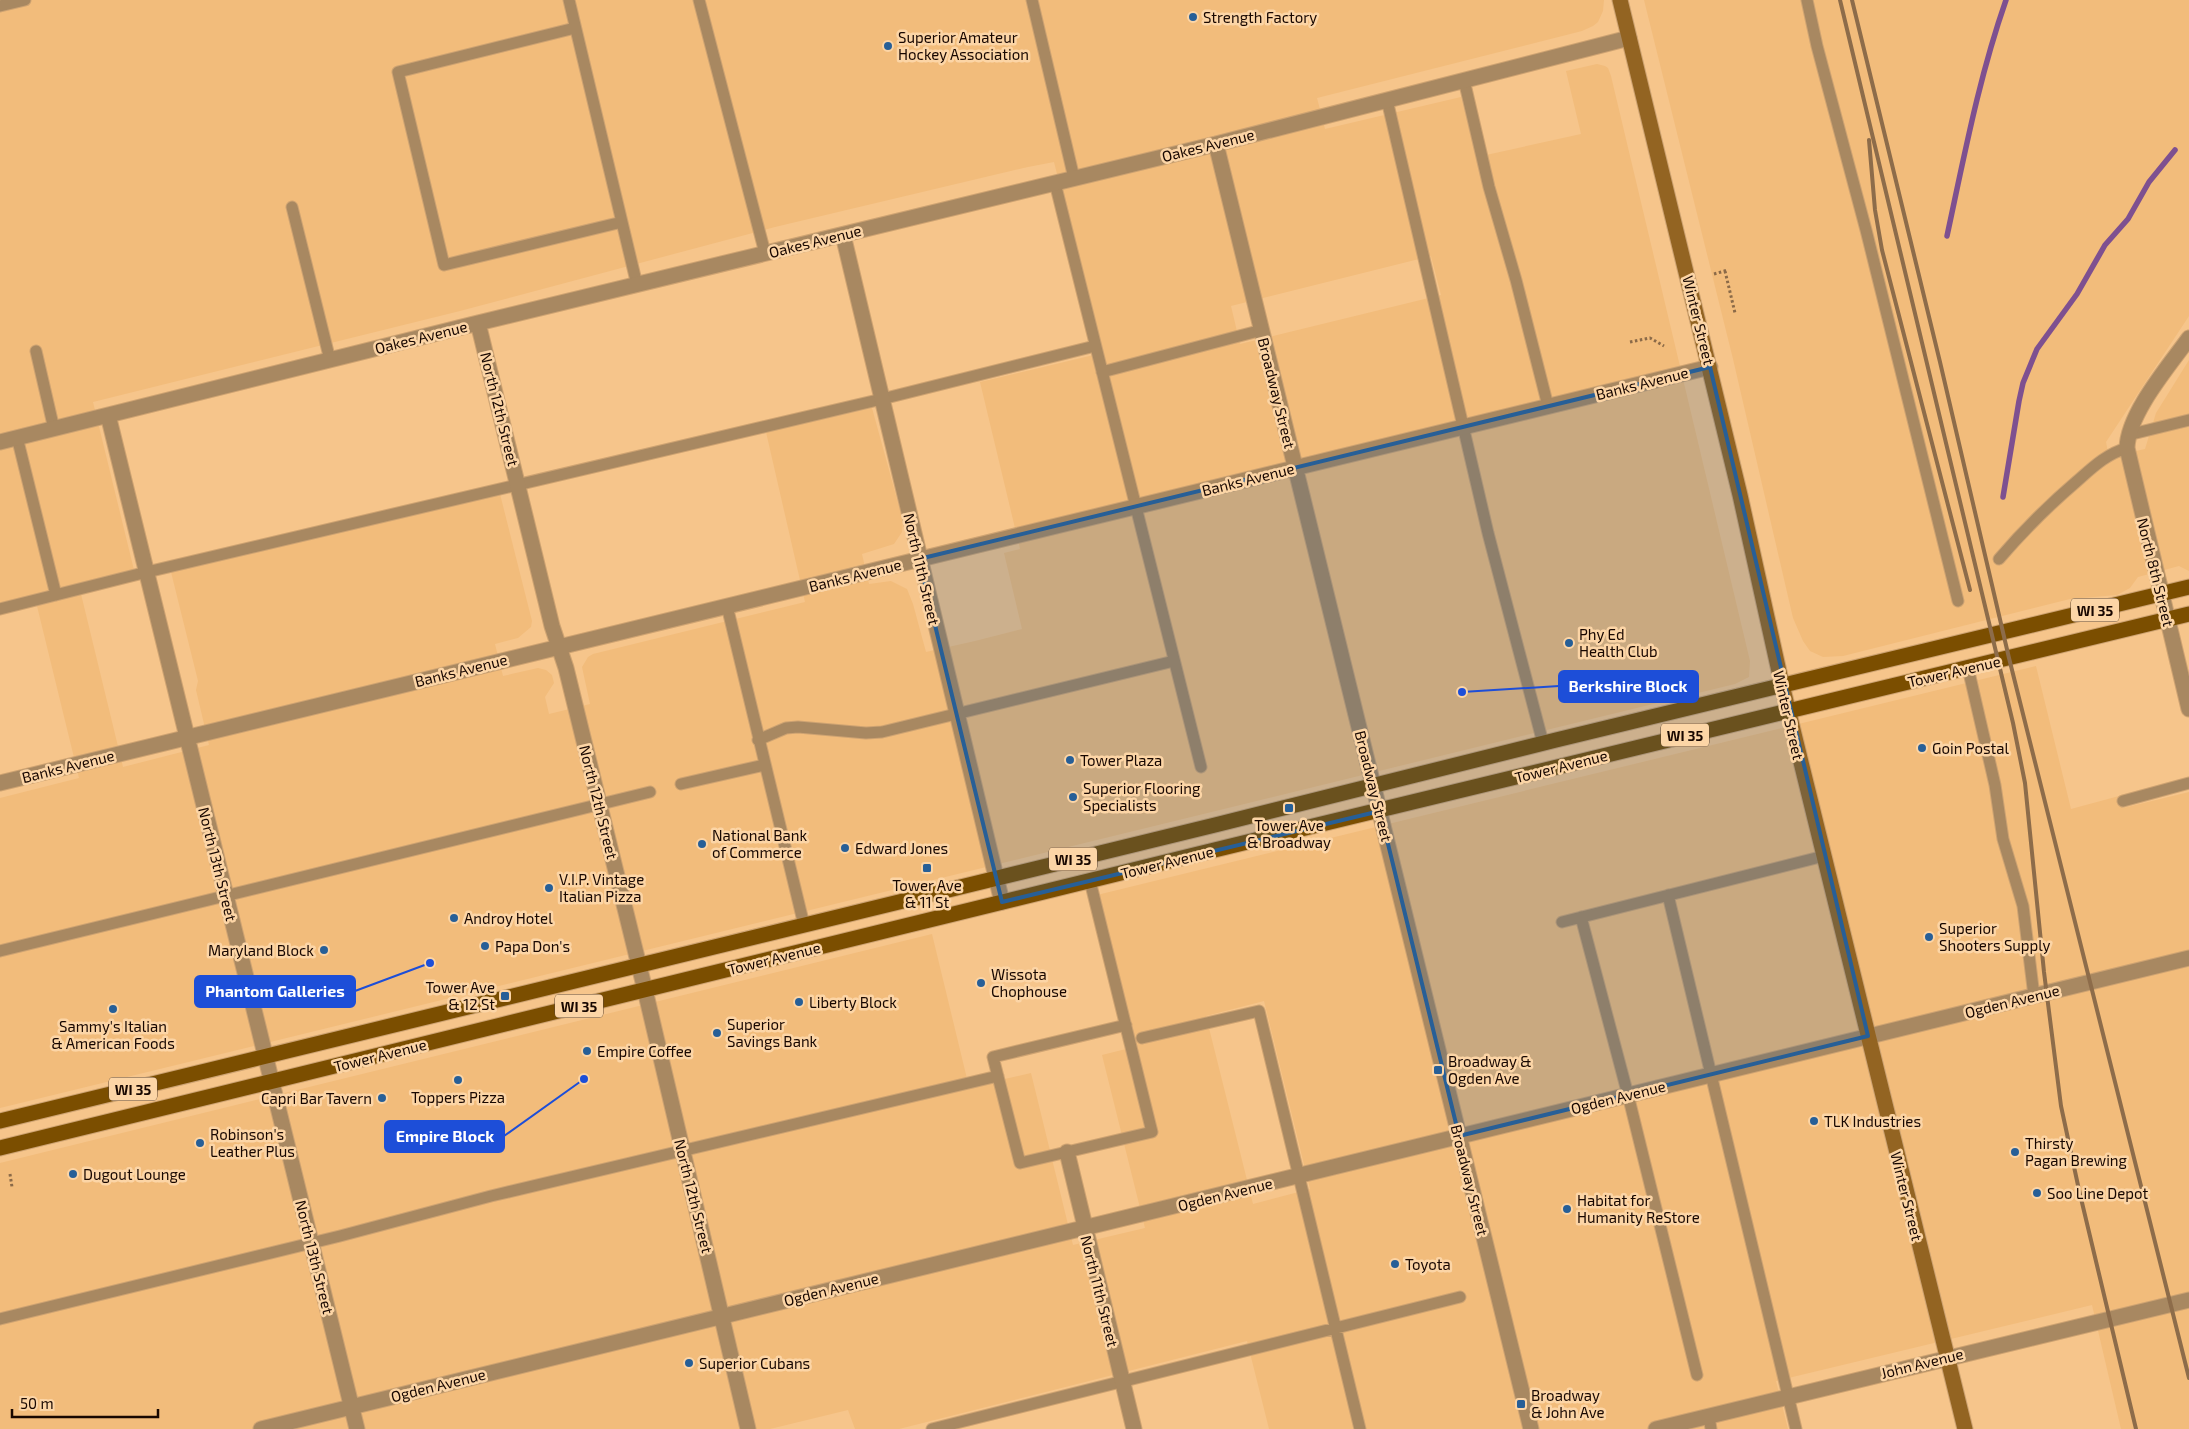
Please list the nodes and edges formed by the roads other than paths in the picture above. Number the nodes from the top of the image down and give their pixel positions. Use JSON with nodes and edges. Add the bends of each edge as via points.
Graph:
{"nodes":[{"id":1,"x":25,"y":0,"type":"edge"},
{"id":2,"x":569,"y":0,"type":"edge"},
{"id":3,"x":699,"y":0,"type":"edge"},
{"id":4,"x":1032,"y":0,"type":"edge"},
{"id":5,"x":1620,"y":0,"type":"edge"},
{"id":6,"x":1808,"y":0,"type":"edge"},
{"id":7,"x":0,"y":6,"type":"edge"},
{"id":8,"x":575,"y":28,"type":"junction"},
{"id":9,"x":1629,"y":38,"type":"junction"},
{"id":10,"x":1464,"y":80,"type":"junction"},
{"id":11,"x":1387,"y":100,"type":"junction"},
{"id":12,"x":1216,"y":144,"type":"junction"},
{"id":13,"x":1074,"y":178,"type":"junction"},
{"id":14,"x":1055,"y":183,"type":"junction"},
{"id":15,"x":292,"y":207,"type":"dead end"},
{"id":16,"x":622,"y":222,"type":"junction"},
{"id":17,"x":843,"y":235,"type":"junction"},
{"id":18,"x":765,"y":254,"type":"junction"},
{"id":19,"x":637,"y":285,"type":"junction"},
{"id":20,"x":478,"y":323,"type":"junction"},
{"id":21,"x":1262,"y":330,"type":"junction"},
{"id":22,"x":2189,"y":338,"type":"edge"},
{"id":23,"x":1096,"y":346,"type":"junction"},
{"id":24,"x":36,"y":351,"type":"dead end"},
{"id":25,"x":330,"y":360,"type":"junction"},
{"id":26,"x":1710,"y":367,"type":"junction"},
{"id":27,"x":1102,"y":372,"type":"junction"},
{"id":28,"x":882,"y":399,"type":"junction"},
{"id":29,"x":1548,"y":406,"type":"junction"},
{"id":30,"x":108,"y":416,"type":"junction"},
{"id":31,"x":2189,"y":420,"type":"edge"},
{"id":32,"x":1464,"y":426,"type":"junction"},
{"id":33,"x":54,"y":429,"type":"junction"},
{"id":34,"x":17,"y":437,"type":"junction"},
{"id":35,"x":0,"y":442,"type":"edge"},
{"id":36,"x":2127,"y":442,"type":"junction"},
{"id":37,"x":1296,"y":467,"type":"junction"},
{"id":38,"x":519,"y":485,"type":"junction"},
{"id":39,"x":1136,"y":506,"type":"junction"},
{"id":40,"x":919,"y":559,"type":"junction"},
{"id":41,"x":1999,"y":559,"type":"dead end"},
{"id":42,"x":147,"y":572,"type":"junction"},
{"id":43,"x":2189,"y":587,"type":"edge"},
{"id":44,"x":2161,"y":594,"type":"junction"},
{"id":45,"x":56,"y":595,"type":"junction"},
{"id":46,"x":1958,"y":601,"type":"dead end"},
{"id":47,"x":727,"y":606,"type":"junction"},
{"id":48,"x":0,"y":609,"type":"edge"},
{"id":49,"x":2189,"y":614,"type":"edge"},
{"id":50,"x":2167,"y":619,"type":"junction"},
{"id":51,"x":558,"y":647,"type":"junction"},
{"id":52,"x":1174,"y":661,"type":"junction"},
{"id":53,"x":1968,"y":668,"type":"junction"},
{"id":54,"x":1782,"y":685,"type":"junction"},
{"id":55,"x":2189,"y":709,"type":"edge"},
{"id":56,"x":1788,"y":710,"type":"junction"},
{"id":57,"x":957,"y":715,"type":"junction"},
{"id":58,"x":187,"y":737,"type":"junction"},
{"id":59,"x":758,"y":740,"type":"junction"},
{"id":60,"x":1543,"y":743,"type":"junction"},
{"id":61,"x":764,"y":765,"type":"junction"},
{"id":62,"x":1200,"y":767,"type":"dead end"},
{"id":63,"x":0,"y":783,"type":"edge"},
{"id":64,"x":2189,"y":783,"type":"edge"},
{"id":65,"x":681,"y":784,"type":"dead end"},
{"id":66,"x":1374,"y":786,"type":"junction"},
{"id":67,"x":650,"y":792,"type":"dead end"},
{"id":68,"x":2123,"y":801,"type":"dead end"},
{"id":69,"x":599,"y":804,"type":"junction"},
{"id":70,"x":1380,"y":812,"type":"junction"},
{"id":71,"x":1824,"y":856,"type":"junction"},
{"id":72,"x":996,"y":878,"type":"junction"},
{"id":73,"x":1090,"y":881,"type":"junction"},
{"id":74,"x":1668,"y":895,"type":"junction"},
{"id":75,"x":226,"y":896,"type":"junction"},
{"id":76,"x":1002,"y":902,"type":"junction"},
{"id":77,"x":1581,"y":917,"type":"junction"},
{"id":78,"x":1562,"y":922,"type":"dead end"},
{"id":79,"x":804,"y":925,"type":"junction"},
{"id":80,"x":0,"y":951,"type":"edge"},
{"id":81,"x":2189,"y":958,"type":"edge"},
{"id":82,"x":639,"y":966,"type":"junction"},
{"id":83,"x":645,"y":990,"type":"junction"},
{"id":84,"x":2034,"y":996,"type":"junction"},
{"id":85,"x":1126,"y":1025,"type":"junction"},
{"id":86,"x":1868,"y":1036,"type":"junction"},
{"id":87,"x":1142,"y":1038,"type":"dead end"},
{"id":88,"x":266,"y":1057,"type":"junction"},
{"id":89,"x":1712,"y":1075,"type":"junction"},
{"id":90,"x":998,"y":1076,"type":"junction"},
{"id":91,"x":272,"y":1082,"type":"junction"},
{"id":92,"x":1628,"y":1095,"type":"junction"},
{"id":93,"x":0,"y":1121,"type":"edge"},
{"id":94,"x":1460,"y":1136,"type":"junction"},
{"id":95,"x":0,"y":1148,"type":"edge"},
{"id":96,"x":683,"y":1151,"type":"junction"},
{"id":97,"x":1067,"y":1152,"type":"junction"},
{"id":98,"x":1299,"y":1176,"type":"junction"},
{"id":99,"x":1085,"y":1228,"type":"junction"},
{"id":100,"x":311,"y":1243,"type":"junction"},
{"id":101,"x":1460,"y":1296,"type":"dead end"},
{"id":102,"x":2189,"y":1300,"type":"edge"},
{"id":103,"x":721,"y":1316,"type":"junction"},
{"id":104,"x":0,"y":1319,"type":"edge"},
{"id":105,"x":1336,"y":1329,"type":"junction"},
{"id":106,"x":1947,"y":1357,"type":"junction"},
{"id":107,"x":1697,"y":1375,"type":"dead end"},
{"id":108,"x":1122,"y":1381,"type":"junction"},
{"id":109,"x":1788,"y":1396,"type":"junction"},
{"id":110,"x":351,"y":1406,"type":"junction"},
{"id":111,"x":1710,"y":1422,"type":"edge"},
{"id":112,"x":261,"y":1429,"type":"edge"},
{"id":113,"x":357,"y":1429,"type":"edge"},
{"id":114,"x":748,"y":1429,"type":"edge"},
{"id":115,"x":932,"y":1429,"type":"edge"},
{"id":116,"x":1134,"y":1429,"type":"edge"},
{"id":117,"x":1360,"y":1429,"type":"edge"},
{"id":118,"x":1531,"y":1429,"type":"edge"},
{"id":119,"x":1656,"y":1429,"type":"edge"},
{"id":120,"x":1796,"y":1429,"type":"edge"},
{"id":121,"x":1965,"y":1429,"type":"edge"}],
"edges":[{"from":1,"to":7,"type":"lane"},
{"from":2,"to":8,"type":"lane"},
{"from":3,"to":18,"type":"lane"},
{"from":4,"to":13,"type":"lane"},
{"from":5,"to":9,"type":"street","name":"Winter Street"},
{"from":6,"to":46,"type":"lane","via":[[1815,39]]},
{"from":8,"to":16,"type":"lane"},
{"from":8,"to":16,"type":"lane","via":[[398,72],[444,265]]},
{"from":9,"to":10,"type":"street","name":"Oakes Avenue"},
{"from":9,"to":26,"type":"street","name":"Winter Street"},
{"from":10,"to":11,"type":"street","name":"Oakes Avenue"},
{"from":10,"to":29,"type":"lane"},
{"from":11,"to":12,"type":"street","name":"Oakes Avenue"},
{"from":11,"to":32,"type":"lane"},
{"from":12,"to":13,"type":"street","name":"Oakes Avenue"},
{"from":12,"to":21,"type":"street","name":"Broadway Street"},
{"from":13,"to":14,"type":"street","name":"Oakes Avenue"},
{"from":14,"to":17,"type":"street","name":"Oakes Avenue"},
{"from":14,"to":23,"type":"lane"},
{"from":15,"to":25,"type":"lane"},
{"from":16,"to":19,"type":"lane"},
{"from":17,"to":18,"type":"street","name":"Oakes Avenue"},
{"from":17,"to":28,"type":"street","name":"North 11th Street"},
{"from":18,"to":19,"type":"street","name":"Oakes Avenue"},
{"from":19,"to":20,"type":"street","name":"Oakes Avenue"},
{"from":20,"to":25,"type":"street","name":"Oakes Avenue"},
{"from":20,"to":38,"type":"street","name":"North 12th Street"},
{"from":21,"to":27,"type":"lane"},
{"from":21,"to":37,"type":"street","name":"Broadway Street"},
{"from":22,"to":36,"type":"street","via":[[2132,422]]},
{"from":23,"to":27,"type":"lane"},
{"from":23,"to":28,"type":"lane"},
{"from":24,"to":33,"type":"lane"},
{"from":25,"to":30,"type":"street","name":"Oakes Avenue"},
{"from":26,"to":29,"type":"street","name":"Banks Avenue"},
{"from":26,"to":54,"type":"street","name":"Winter Street"},
{"from":27,"to":39,"type":"lane"},
{"from":28,"to":38,"type":"lane"},
{"from":28,"to":40,"type":"street","name":"North 11th Street"},
{"from":29,"to":32,"type":"street","name":"Banks Avenue"},
{"from":30,"to":33,"type":"street","name":"Oakes Avenue"},
{"from":30,"to":42,"type":"street","name":"North 13th Street"},
{"from":31,"to":36,"type":"lane"},
{"from":32,"to":37,"type":"street","name":"Banks Avenue"},
{"from":32,"to":60,"type":"lane","via":[[1488,533]]},
{"from":33,"to":34,"type":"street","name":"Oakes Avenue"},
{"from":34,"to":35,"type":"street","name":"Oakes Avenue"},
{"from":34,"to":45,"type":"lane"},
{"from":36,"to":41,"type":"lane","via":[[2053,502]]},
{"from":36,"to":44,"type":"street","name":"North 8th Street"},
{"from":37,"to":39,"type":"street","name":"Banks Avenue"},
{"from":37,"to":66,"type":"street","name":"Broadway Street"},
{"from":38,"to":42,"type":"lane"},
{"from":38,"to":51,"type":"street","name":"North 12th Street"},
{"from":39,"to":40,"type":"street","name":"Banks Avenue"},
{"from":39,"to":52,"type":"lane"},
{"from":40,"to":47,"type":"street","name":"Banks Avenue"},
{"from":40,"to":57,"type":"street","name":"North 11th Street"},
{"from":42,"to":45,"type":"lane"},
{"from":42,"to":58,"type":"street","name":"North 13th Street"},
{"from":43,"to":44,"type":"main road","name":"Tower Avenue","number":"WI 35"},
{"from":44,"to":50,"type":"street","name":"North 8th Street"},
{"from":44,"to":54,"type":"main road","name":"Tower Avenue","number":"WI 35"},
{"from":45,"to":48,"type":"lane"},
{"from":47,"to":51,"type":"street","name":"Banks Avenue"},
{"from":47,"to":59,"type":"lane"},
{"from":49,"to":50,"type":"main road","name":"Tower Avenue","number":"WI 35"},
{"from":50,"to":53,"type":"main road","name":"Tower Avenue","number":"WI 35"},
{"from":50,"to":55,"type":"street","name":"North 8th Street"},
{"from":51,"to":58,"type":"street","name":"Banks Avenue"},
{"from":51,"to":69,"type":"street","name":"North 12th Street"},
{"from":52,"to":57,"type":"lane"},
{"from":52,"to":62,"type":"lane"},
{"from":53,"to":56,"type":"main road","name":"Tower Avenue","number":"WI 35"},
{"from":53,"to":84,"type":"lane","via":[[1995,785],[2003,839],[2023,906]]},
{"from":54,"to":56,"type":"street","name":"Winter Street"},
{"from":54,"to":60,"type":"main road","name":"Tower Avenue","number":"WI 35"},
{"from":56,"to":70,"type":"main road","name":"Tower Avenue","number":"WI 35"},
{"from":56,"to":71,"type":"street","name":"Winter Street"},
{"from":57,"to":59,"type":"lane","via":[[866,733],[792,727]]},
{"from":57,"to":72,"type":"street","name":"North 11th Street"},
{"from":58,"to":63,"type":"street","name":"Banks Avenue"},
{"from":58,"to":75,"type":"street","name":"North 13th Street"},
{"from":59,"to":61,"type":"lane"},
{"from":60,"to":66,"type":"main road","name":"Tower Avenue","number":"WI 35"},
{"from":61,"to":65,"type":"lane"},
{"from":61,"to":79,"type":"lane"},
{"from":64,"to":68,"type":"lane"},
{"from":66,"to":70,"type":"street","name":"Broadway Street"},
{"from":66,"to":72,"type":"main road","name":"Tower Avenue","number":"WI 35"},
{"from":67,"to":69,"type":"lane"},
{"from":69,"to":75,"type":"lane"},
{"from":69,"to":82,"type":"street","name":"North 12th Street"},
{"from":70,"to":73,"type":"main road","name":"Tower Avenue","number":"WI 35"},
{"from":70,"to":94,"type":"street","name":"Broadway Street"},
{"from":71,"to":74,"type":"lane"},
{"from":71,"to":86,"type":"street","name":"Winter Street"},
{"from":72,"to":76,"type":"street","name":"North 11th Street"},
{"from":72,"to":79,"type":"main road","name":"Tower Avenue","number":"WI 35"},
{"from":73,"to":76,"type":"main road","name":"Tower Avenue","number":"WI 35"},
{"from":73,"to":85,"type":"lane"},
{"from":74,"to":77,"type":"lane"},
{"from":74,"to":89,"type":"lane"},
{"from":75,"to":80,"type":"lane"},
{"from":75,"to":88,"type":"street","name":"North 13th Street"},
{"from":76,"to":83,"type":"main road","name":"Tower Avenue","number":"WI 35"},
{"from":77,"to":78,"type":"lane"},
{"from":77,"to":92,"type":"lane"},
{"from":79,"to":82,"type":"main road","name":"Tower Avenue","number":"WI 35"},
{"from":81,"to":84,"type":"street","name":"Ogden Avenue"},
{"from":82,"to":83,"type":"street","name":"North 12th Street"},
{"from":82,"to":88,"type":"main road","name":"Tower Avenue","number":"WI 35"},
{"from":83,"to":91,"type":"main road","name":"Tower Avenue","number":"WI 35"},
{"from":83,"to":96,"type":"street","name":"North 12th Street"},
{"from":84,"to":86,"type":"street","name":"Ogden Avenue"},
{"from":85,"to":90,"type":"lane","via":[[993,1057]]},
{"from":85,"to":97,"type":"lane","via":[[1152,1132]]},
{"from":86,"to":89,"type":"street","name":"Ogden Avenue"},
{"from":86,"to":106,"type":"street","name":"Winter Street"},
{"from":87,"to":98,"type":"lane","via":[[1259,1011]]},
{"from":88,"to":91,"type":"street","name":"North 13th Street"},
{"from":88,"to":93,"type":"main road","name":"Tower Avenue","number":"WI 35"},
{"from":89,"to":92,"type":"street","name":"Ogden Avenue"},
{"from":89,"to":109,"type":"lane"},
{"from":90,"to":96,"type":"lane"},
{"from":90,"to":97,"type":"lane","via":[[1020,1164]]},
{"from":91,"to":95,"type":"main road","name":"Tower Avenue","number":"WI 35"},
{"from":91,"to":100,"type":"street","name":"North 13th Street"},
{"from":92,"to":94,"type":"street","name":"Ogden Avenue"},
{"from":92,"to":107,"type":"lane"},
{"from":94,"to":98,"type":"street","name":"Ogden Avenue"},
{"from":94,"to":118,"type":"street","name":"Broadway Street"},
{"from":96,"to":100,"type":"lane"},
{"from":96,"to":103,"type":"street","name":"North 12th Street"},
{"from":97,"to":99,"type":"street","name":"North 11th Street"},
{"from":98,"to":99,"type":"street","name":"Ogden Avenue"},
{"from":98,"to":105,"type":"lane"},
{"from":99,"to":103,"type":"street","name":"Ogden Avenue"},
{"from":99,"to":108,"type":"street","name":"North 11th Street"},
{"from":100,"to":104,"type":"lane"},
{"from":100,"to":110,"type":"street","name":"North 13th Street"},
{"from":101,"to":105,"type":"lane"},
{"from":102,"to":106,"type":"street","name":"John Avenue"},
{"from":103,"to":110,"type":"street","name":"Ogden Avenue"},
{"from":103,"to":114,"type":"street","name":"North 12th Street"},
{"from":105,"to":108,"type":"lane"},
{"from":105,"to":117,"type":"lane"},
{"from":106,"to":109,"type":"street","name":"John Avenue"},
{"from":106,"to":121,"type":"street","name":"Winter Street"},
{"from":108,"to":115,"type":"lane"},
{"from":108,"to":116,"type":"street","name":"North 11th Street"},
{"from":109,"to":111,"type":"street","name":"John Avenue"},
{"from":109,"to":120,"type":"lane"},
{"from":110,"to":112,"type":"street","name":"Ogden Avenue"},
{"from":110,"to":113,"type":"street","name":"North 13th Street"},
{"from":111,"to":119,"type":"street","name":"John Avenue"}]}
